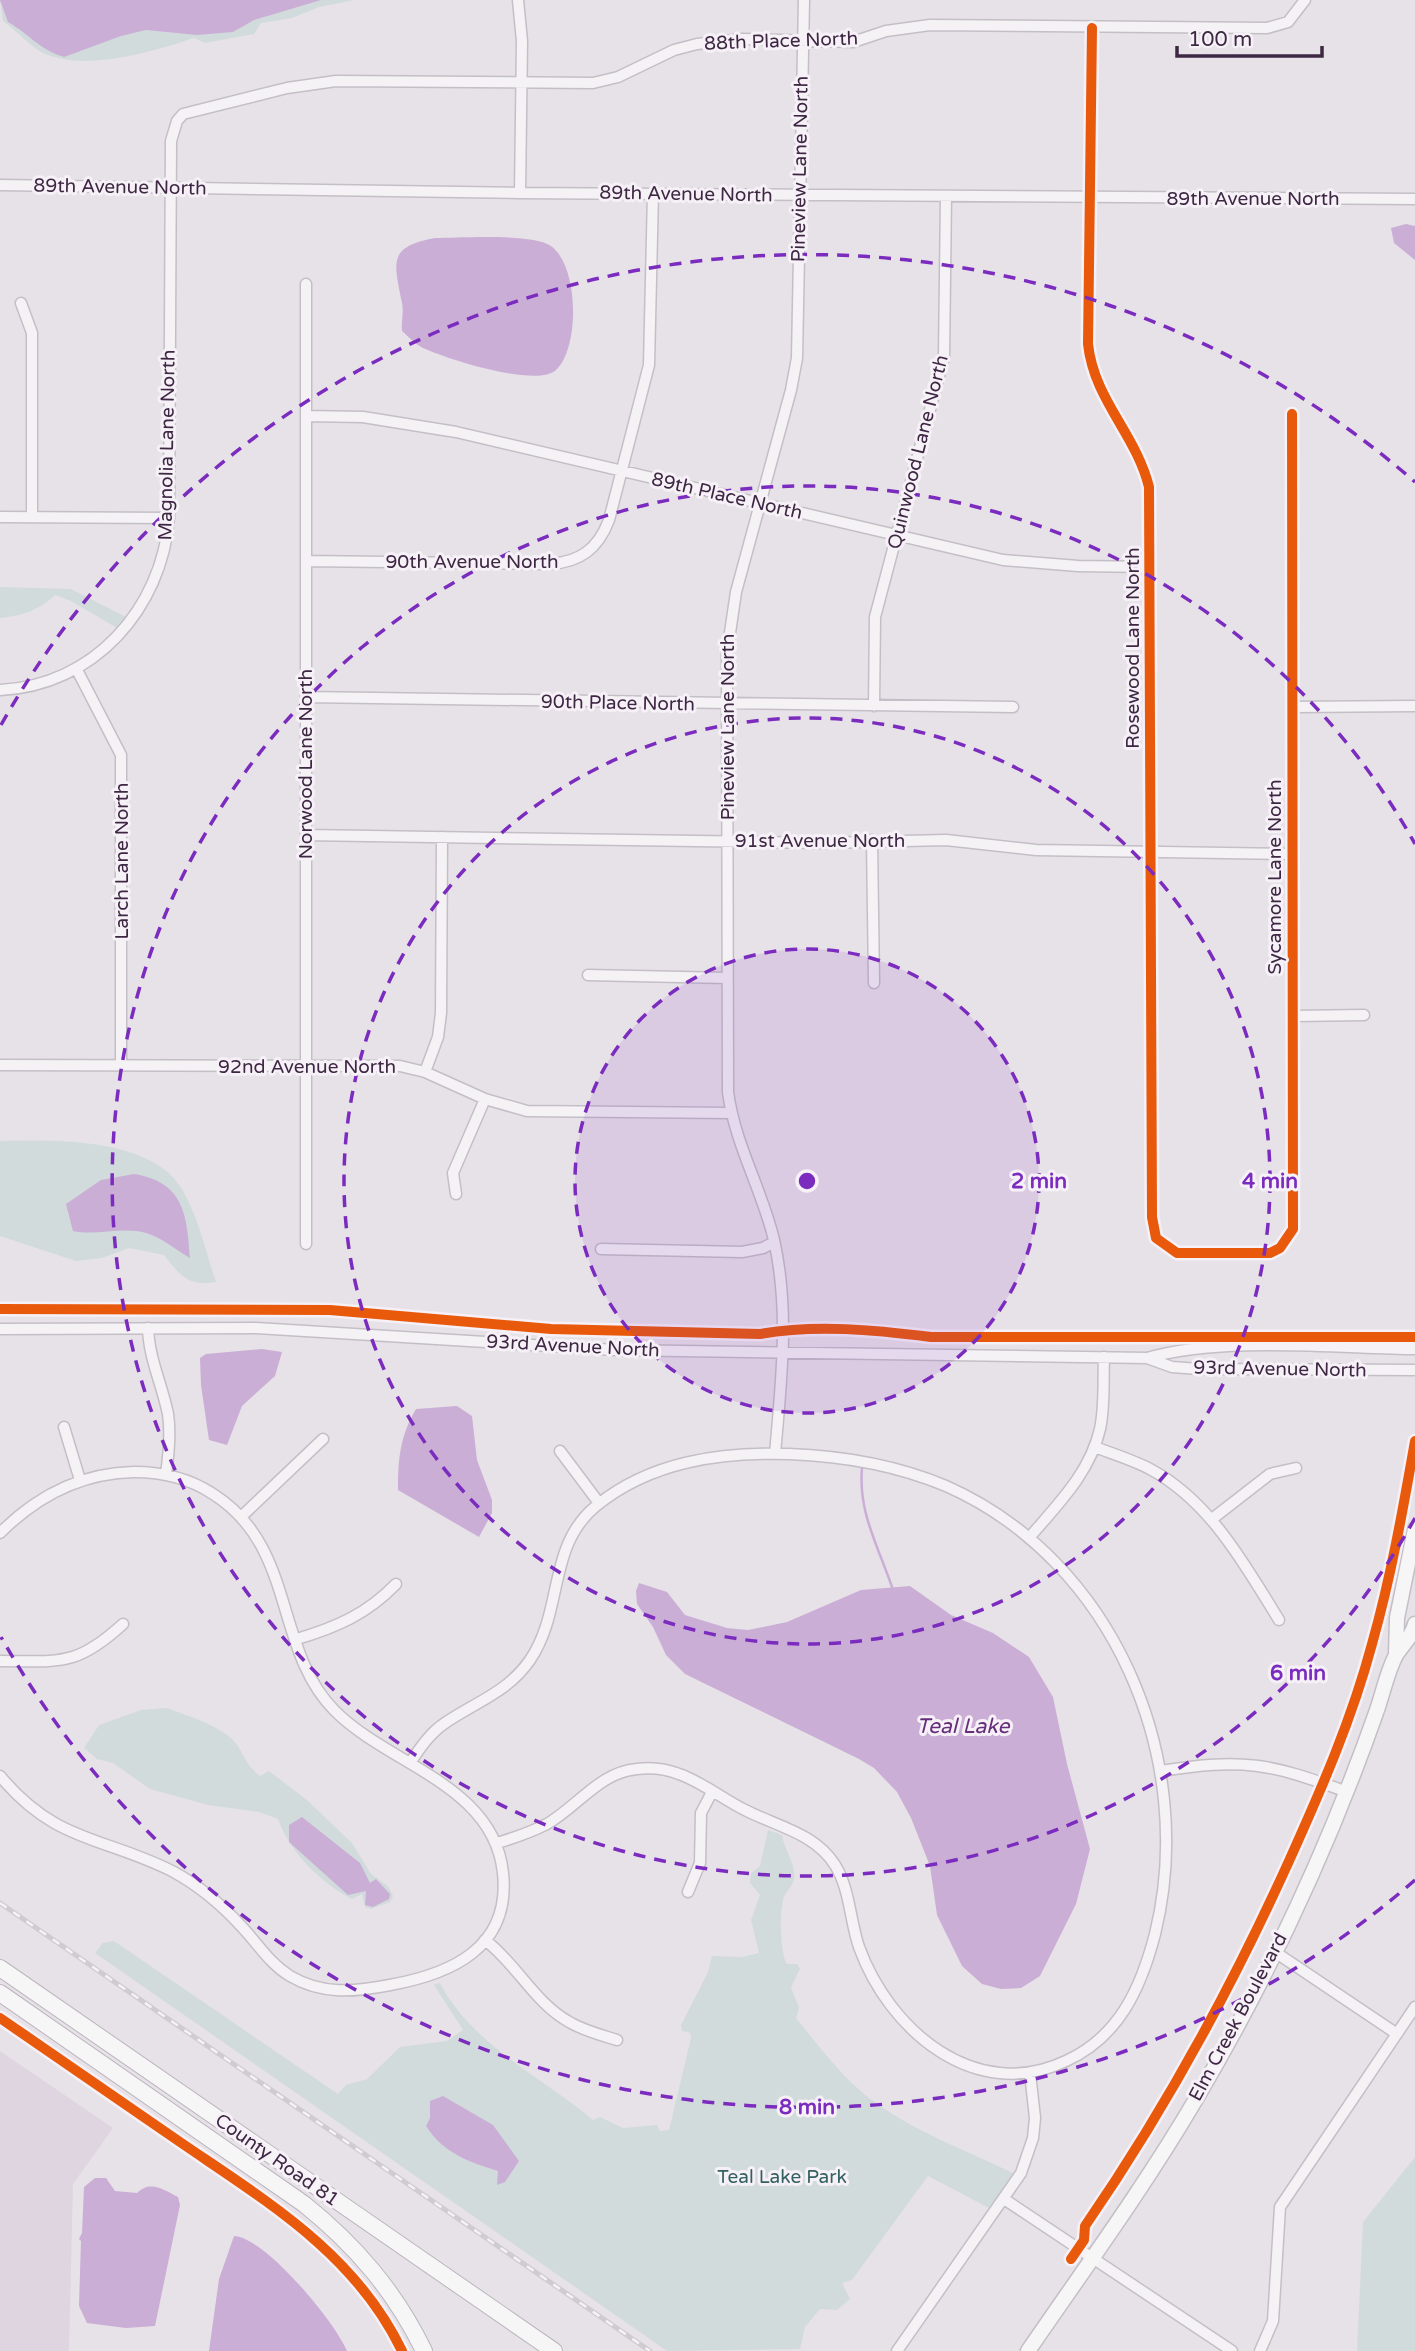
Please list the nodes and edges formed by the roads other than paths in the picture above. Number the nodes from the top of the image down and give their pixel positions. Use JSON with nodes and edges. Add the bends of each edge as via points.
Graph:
{"nodes":[{"id":1,"x":518,"y":0,"type":"edge"},
{"id":2,"x":803,"y":0,"type":"edge"},
{"id":3,"x":1305,"y":0,"type":"edge"},
{"id":4,"x":1092,"y":28,"type":"junction"},
{"id":5,"x":803,"y":41,"type":"junction"},
{"id":6,"x":522,"y":83,"type":"junction"},
{"id":7,"x":0,"y":185,"type":"edge"},
{"id":8,"x":171,"y":187,"type":"junction"},
{"id":9,"x":520,"y":193,"type":"junction"},
{"id":10,"x":653,"y":193,"type":"junction"},
{"id":11,"x":798,"y":195,"type":"junction"},
{"id":12,"x":946,"y":196,"type":"junction"},
{"id":13,"x":1090,"y":198,"type":"junction"},
{"id":14,"x":1415,"y":199,"type":"edge"},
{"id":15,"x":306,"y":284,"type":"dead end"},
{"id":16,"x":21,"y":303,"type":"dead end"},
{"id":17,"x":1292,"y":414,"type":"dead end"},
{"id":18,"x":306,"y":415,"type":"junction"},
{"id":19,"x":622,"y":471,"type":"junction"},
{"id":20,"x":760,"y":504,"type":"junction"},
{"id":21,"x":0,"y":517,"type":"edge"},
{"id":22,"x":32,"y":517,"type":"junction"},
{"id":23,"x":169,"y":518,"type":"junction"},
{"id":24,"x":897,"y":537,"type":"junction"},
{"id":25,"x":306,"y":561,"type":"junction"},
{"id":26,"x":1150,"y":567,"type":"junction"},
{"id":27,"x":76,"y":668,"type":"junction"},
{"id":28,"x":0,"y":690,"type":"edge"},
{"id":29,"x":306,"y":698,"type":"junction"},
{"id":30,"x":727,"y":705,"type":"junction"},
{"id":31,"x":874,"y":706,"type":"junction"},
{"id":32,"x":1293,"y":706,"type":"junction"},
{"id":33,"x":1415,"y":706,"type":"edge"},
{"id":34,"x":1013,"y":707,"type":"dead end"},
{"id":35,"x":306,"y":835,"type":"junction"},
{"id":36,"x":442,"y":837,"type":"junction"},
{"id":37,"x":872,"y":840,"type":"junction"},
{"id":38,"x":728,"y":842,"type":"junction"},
{"id":39,"x":1151,"y":852,"type":"junction"},
{"id":40,"x":1292,"y":853,"type":"junction"},
{"id":41,"x":588,"y":975,"type":"dead end"},
{"id":42,"x":727,"y":978,"type":"junction"},
{"id":43,"x":874,"y":983,"type":"dead end"},
{"id":44,"x":1364,"y":1015,"type":"dead end"},
{"id":45,"x":1294,"y":1016,"type":"junction"},
{"id":46,"x":0,"y":1065,"type":"edge"},
{"id":47,"x":121,"y":1066,"type":"junction"},
{"id":48,"x":305,"y":1066,"type":"junction"},
{"id":49,"x":425,"y":1072,"type":"junction"},
{"id":50,"x":485,"y":1099,"type":"junction"},
{"id":51,"x":731,"y":1113,"type":"junction"},
{"id":52,"x":456,"y":1194,"type":"dead end"},
{"id":53,"x":775,"y":1242,"type":"junction"},
{"id":54,"x":306,"y":1244,"type":"dead end"},
{"id":55,"x":601,"y":1249,"type":"dead end"},
{"id":56,"x":1195,"y":1255,"type":"joint"},
{"id":57,"x":148,"y":1328,"type":"junction"},
{"id":58,"x":0,"y":1329,"type":"edge"},
{"id":59,"x":1415,"y":1349,"type":"edge"},
{"id":60,"x":783,"y":1353,"type":"junction"},
{"id":61,"x":1104,"y":1357,"type":"junction"},
{"id":62,"x":1147,"y":1358,"type":"junction"},
{"id":63,"x":1415,"y":1370,"type":"edge"},
{"id":64,"x":64,"y":1427,"type":"dead end"},
{"id":65,"x":323,"y":1439,"type":"dead end"},
{"id":66,"x":1095,"y":1447,"type":"junction"},
{"id":67,"x":560,"y":1451,"type":"dead end"},
{"id":68,"x":775,"y":1454,"type":"junction"},
{"id":69,"x":1296,"y":1468,"type":"dead end"},
{"id":70,"x":166,"y":1474,"type":"junction"},
{"id":71,"x":80,"y":1480,"type":"junction"},
{"id":72,"x":599,"y":1503,"type":"junction"},
{"id":73,"x":242,"y":1516,"type":"junction"},
{"id":74,"x":1212,"y":1520,"type":"junction"},
{"id":75,"x":1415,"y":1530,"type":"edge"},
{"id":76,"x":0,"y":1533,"type":"edge"},
{"id":77,"x":1029,"y":1538,"type":"junction"},
{"id":78,"x":396,"y":1584,"type":"dead end"},
{"id":79,"x":1279,"y":1620,"type":"dead end"},
{"id":80,"x":123,"y":1624,"type":"dead end"},
{"id":81,"x":1415,"y":1624,"type":"edge"},
{"id":82,"x":297,"y":1639,"type":"junction"},
{"id":83,"x":1396,"y":1656,"type":"junction"},
{"id":84,"x":0,"y":1661,"type":"edge"},
{"id":85,"x":410,"y":1763,"type":"junction"},
{"id":86,"x":1161,"y":1771,"type":"junction"},
{"id":87,"x":0,"y":1776,"type":"edge"},
{"id":88,"x":712,"y":1792,"type":"junction"},
{"id":89,"x":1347,"y":1792,"type":"junction"},
{"id":90,"x":497,"y":1843,"type":"junction"},
{"id":91,"x":688,"y":1892,"type":"dead end"},
{"id":92,"x":485,"y":1940,"type":"junction"},
{"id":93,"x":1275,"y":1952,"type":"junction"},
{"id":94,"x":0,"y":1968,"type":"edge"},
{"id":95,"x":0,"y":1993,"type":"edge"},
{"id":96,"x":1415,"y":2007,"type":"edge"},
{"id":97,"x":1397,"y":2034,"type":"junction"},
{"id":98,"x":617,"y":2040,"type":"dead end"},
{"id":99,"x":1030,"y":2073,"type":"junction"},
{"id":100,"x":1004,"y":2199,"type":"junction"},
{"id":101,"x":1091,"y":2258,"type":"junction"},
{"id":102,"x":424,"y":2351,"type":"edge"},
{"id":103,"x":554,"y":2351,"type":"edge"},
{"id":104,"x":897,"y":2351,"type":"edge"},
{"id":105,"x":1028,"y":2351,"type":"edge"},
{"id":106,"x":1232,"y":2351,"type":"edge"},
{"id":107,"x":1260,"y":2351,"type":"edge"}],
"edges":[{"from":1,"to":6,"type":"street"},
{"from":2,"to":5,"type":"street","name":"Pineview Lane North"},
{"from":3,"to":4,"type":"street","name":"88th Place North","via":[[1288,22],[1267,28]]},
{"from":4,"to":5,"type":"street","name":"88th Place North","via":[[930,25],[886,31],[853,42]]},
{"from":4,"to":13,"type":"street","name":"Rosewood Lane North"},
{"from":5,"to":6,"type":"street","name":"88th Place North","via":[[720,40],[674,50],[606,81]]},
{"from":5,"to":11,"type":"street","name":"Pineview Lane North"},
{"from":6,"to":8,"type":"street","name":"88th Place North","via":[[336,81],[192,110],[172,130]]},
{"from":6,"to":9,"type":"street"},
{"from":7,"to":8,"type":"street","name":"89th Avenue North"},
{"from":8,"to":9,"type":"street","name":"89th Avenue North"},
{"from":8,"to":23,"type":"street","name":"Magnolia Lane North"},
{"from":9,"to":10,"type":"street","name":"89th Avenue North"},
{"from":10,"to":11,"type":"street","name":"89th Avenue North"},
{"from":10,"to":19,"type":"street","name":"90th Avenue North","via":[[649,365]]},
{"from":11,"to":12,"type":"street","name":"89th Avenue North"},
{"from":11,"to":20,"type":"street","name":"Pineview Lane North","via":[[797,358]]},
{"from":12,"to":13,"type":"street","name":"89th Avenue North"},
{"from":12,"to":24,"type":"street","name":"Quinwood Lane North","via":[[944,358]]},
{"from":13,"to":14,"type":"street","name":"89th Avenue North"},
{"from":13,"to":26,"type":"street","name":"Rosewood Lane North","via":[[1089,356],[1103,398],[1143,464],[1150,509]]},
{"from":15,"to":18,"type":"street","name":"Norwood Lane North"},
{"from":16,"to":22,"type":"street","via":[[33,333]]},
{"from":17,"to":32,"type":"street","name":"Sycamore Lane North"},
{"from":18,"to":19,"type":"street","name":"89th Place North","via":[[405,422]]},
{"from":18,"to":25,"type":"street","name":"Norwood Lane North"},
{"from":19,"to":20,"type":"street","name":"89th Place North"},
{"from":19,"to":25,"type":"street","name":"90th Avenue North","via":[[598,543],[563,564]]},
{"from":20,"to":24,"type":"street","name":"89th Place North"},
{"from":20,"to":30,"type":"street","name":"Pineview Lane North","via":[[729,622]]},
{"from":21,"to":22,"type":"street"},
{"from":22,"to":23,"type":"street"},
{"from":23,"to":27,"type":"street","name":"Magnolia Lane North","via":[[163,561],[141,608],[121,634]]},
{"from":24,"to":26,"type":"street","name":"89th Place North","via":[[1022,562]]},
{"from":24,"to":31,"type":"street","name":"Quinwood Lane North","via":[[875,617]]},
{"from":25,"to":29,"type":"street","name":"Norwood Lane North"},
{"from":26,"to":39,"type":"street","name":"Rosewood Lane North"},
{"from":27,"to":28,"type":"street","via":[[37,684]]},
{"from":27,"to":47,"type":"street","name":"Larch Lane North","via":[[122,762]]},
{"from":29,"to":30,"type":"street","name":"90th Place North"},
{"from":29,"to":35,"type":"street","name":"Norwood Lane North"},
{"from":30,"to":31,"type":"street","name":"90th Place North"},
{"from":30,"to":38,"type":"street","name":"Pineview Lane North"},
{"from":31,"to":34,"type":"street","name":"90th Place North"},
{"from":32,"to":33,"type":"street"},
{"from":32,"to":40,"type":"street","name":"Sycamore Lane North"},
{"from":35,"to":36,"type":"street","name":"91st Avenue North"},
{"from":35,"to":48,"type":"street","name":"Norwood Lane North"},
{"from":36,"to":38,"type":"street","name":"91st Avenue North"},
{"from":36,"to":49,"type":"street","via":[[441,1013]]},
{"from":37,"to":38,"type":"street","name":"91st Avenue North"},
{"from":37,"to":39,"type":"street","name":"91st Avenue North"},
{"from":37,"to":43,"type":"street"},
{"from":38,"to":42,"type":"street","name":"Pineview Lane North"},
{"from":39,"to":40,"type":"street","name":"91st Avenue North"},
{"from":39,"to":56,"type":"street","name":"Rosewood Lane North","via":[[1152,1226],[1166,1248]]},
{"from":40,"to":45,"type":"street","name":"Sycamore Lane North"},
{"from":41,"to":42,"type":"street"},
{"from":42,"to":51,"type":"street","name":"Pineview Lane North"},
{"from":44,"to":45,"type":"street"},
{"from":45,"to":56,"type":"street","name":"Sycamore Lane North","via":[[1293,1219],[1289,1240],[1257,1255]]},
{"from":46,"to":47,"type":"street","name":"92nd Avenue North"},
{"from":47,"to":48,"type":"street","name":"92nd Avenue North"},
{"from":48,"to":49,"type":"street","name":"92nd Avenue North","via":[[400,1066]]},
{"from":48,"to":54,"type":"street","name":"Norwood Lane North"},
{"from":49,"to":50,"type":"street","name":"92nd Avenue North"},
{"from":50,"to":51,"type":"street","name":"92nd Avenue North","via":[[527,1111]]},
{"from":50,"to":52,"type":"street","via":[[453,1173]]},
{"from":51,"to":53,"type":"street","name":"Pineview Lane North"},
{"from":53,"to":55,"type":"street","via":[[742,1252]]},
{"from":53,"to":60,"type":"street","name":"Pineview Lane North"},
{"from":57,"to":58,"type":"street","name":"93rd Avenue North"},
{"from":57,"to":60,"type":"street","name":"93rd Avenue North","via":[[306,1330],[582,1349]]},
{"from":57,"to":70,"type":"street","via":[[150,1359],[163,1393],[171,1436]]},
{"from":59,"to":62,"type":"street","name":"93rd Avenue North","via":[[1245,1346],[1171,1351]]},
{"from":60,"to":61,"type":"street","name":"93rd Avenue North"},
{"from":60,"to":68,"type":"street","name":"Pineview Lane North"},
{"from":61,"to":62,"type":"street","name":"93rd Avenue North"},
{"from":61,"to":66,"type":"street"},
{"from":62,"to":63,"type":"street","name":"93rd Avenue North","via":[[1172,1367],[1199,1369]]},
{"from":64,"to":71,"type":"street"},
{"from":65,"to":73,"type":"street"},
{"from":66,"to":74,"type":"street","via":[[1152,1470],[1178,1487]]},
{"from":66,"to":77,"type":"street","via":[[1074,1485]]},
{"from":67,"to":72,"type":"street"},
{"from":68,"to":72,"type":"street","via":[[682,1463]]},
{"from":68,"to":77,"type":"street","via":[[859,1461],[920,1476],[977,1503]]},
{"from":69,"to":74,"type":"street","via":[[1270,1474]]},
{"from":70,"to":71,"type":"street","via":[[109,1474]]},
{"from":70,"to":73,"type":"street","via":[[204,1488]]},
{"from":71,"to":76,"type":"street","via":[[37,1501]]},
{"from":72,"to":85,"type":"street","via":[[569,1536],[549,1622],[528,1663],[495,1695],[436,1730]]},
{"from":73,"to":82,"type":"street","via":[[273,1569]]},
{"from":74,"to":79,"type":"street"},
{"from":75,"to":83,"type":"main road","name":"Elm Creek Boulevard","via":[[1397,1618]]},
{"from":77,"to":86,"type":"street","via":[[1079,1588],[1123,1656],[1139,1693]]},
{"from":78,"to":82,"type":"street","via":[[353,1619]]},
{"from":80,"to":84,"type":"street","via":[[88,1653],[71,1659]]},
{"from":81,"to":83,"type":"main road","name":"Elm Creek Boulevard"},
{"from":82,"to":85,"type":"street","via":[[310,1676],[335,1711]]},
{"from":83,"to":89,"type":"main road","name":"Elm Creek Boulevard"},
{"from":85,"to":90,"type":"street","via":[[473,1808]]},
{"from":86,"to":89,"type":"street","via":[[1250,1763],[1277,1767]]},
{"from":86,"to":99,"type":"street","via":[[1167,1831],[1164,1884],[1151,1950],[1133,1998],[1112,2029],[1090,2047]]},
{"from":87,"to":92,"type":"street","via":[[38,1814],[64,1830],[172,1871],[198,1887],[277,1967],[309,1985],[347,1992],[417,1980],[459,1965]]},
{"from":88,"to":90,"type":"street","via":[[677,1772],[623,1771],[548,1823]]},
{"from":88,"to":91,"type":"street","via":[[701,1813],[700,1863]]},
{"from":88,"to":99,"type":"street","via":[[810,1840],[832,1860],[869,1972],[884,1998],[919,2039],[971,2067]]},
{"from":89,"to":93,"type":"main road","name":"Elm Creek Boulevard"},
{"from":90,"to":92,"type":"street","via":[[503,1888],[496,1919]]},
{"from":92,"to":98,"type":"street","via":[[553,2011],[570,2023]]},
{"from":93,"to":97,"type":"street"},
{"from":93,"to":101,"type":"main road","name":"Elm Creek Boulevard","via":[[1195,2100]]},
{"from":94,"to":103,"type":"highway","name":"County Road 81"},
{"from":95,"to":102,"type":"highway","name":"County Road 81","via":[[344,2236],[394,2298]]},
{"from":96,"to":97,"type":"street"},
{"from":97,"to":107,"type":"street","via":[[1280,2207],[1273,2321]]},
{"from":99,"to":100,"type":"street","via":[[1034,2138],[1021,2173]]},
{"from":100,"to":101,"type":"street"},
{"from":100,"to":104,"type":"street"},
{"from":101,"to":105,"type":"main road","name":"Elm Creek Boulevard"},
{"from":101,"to":106,"type":"street"}]}
